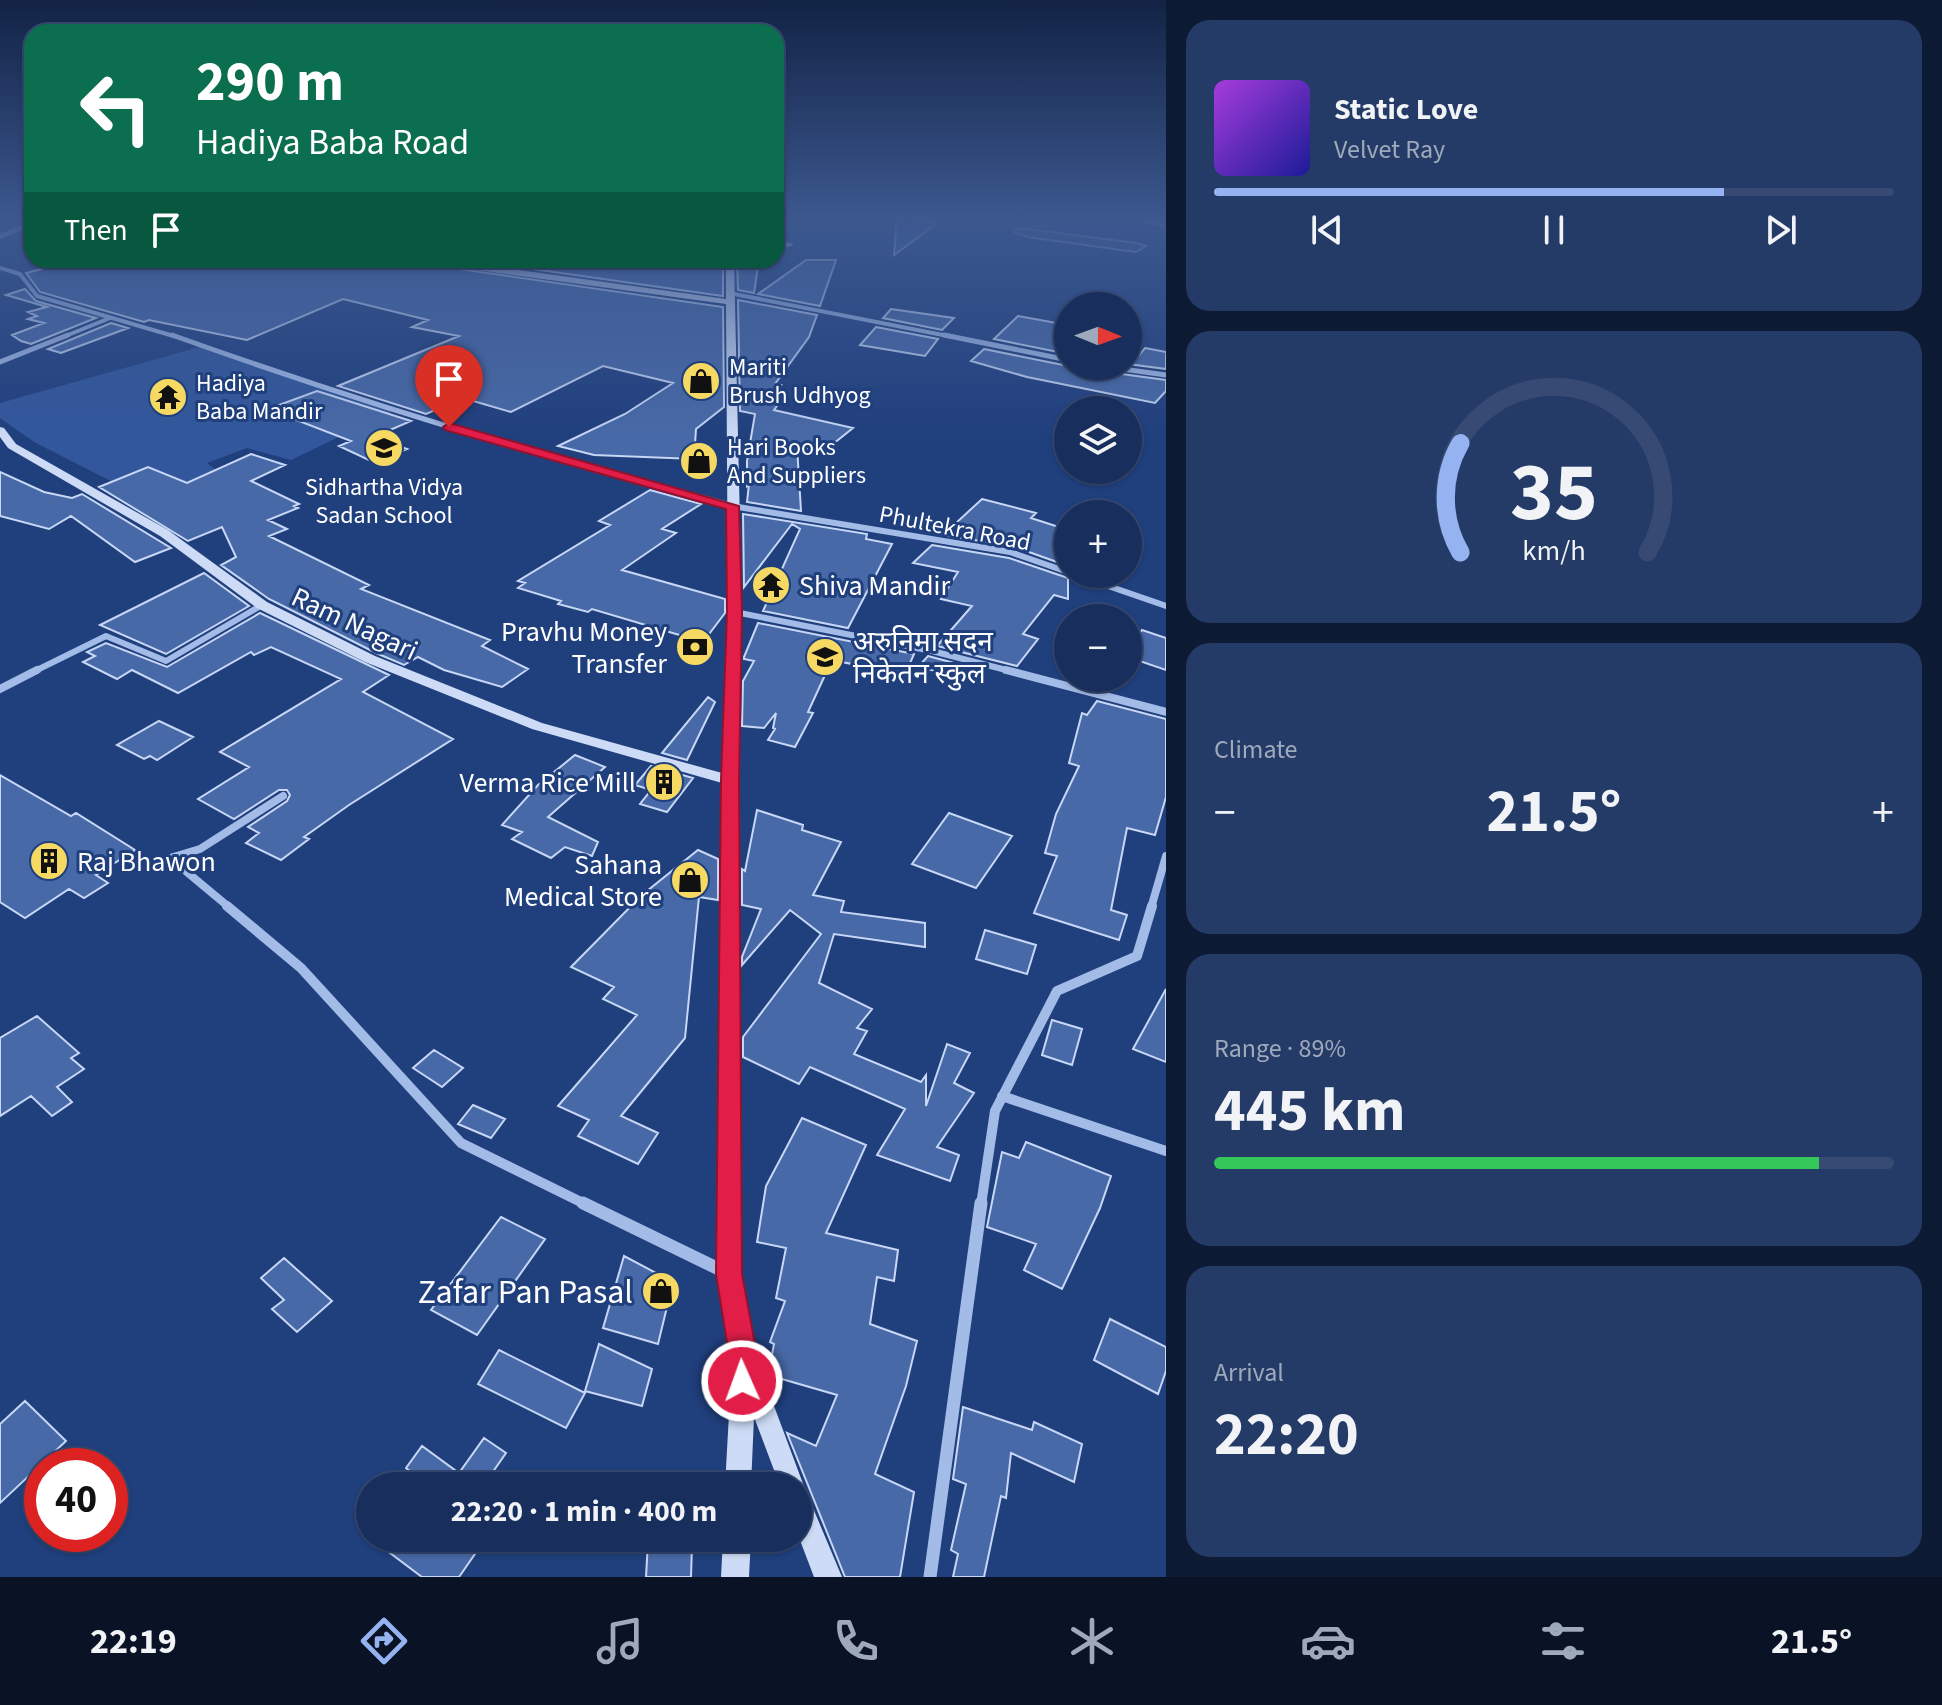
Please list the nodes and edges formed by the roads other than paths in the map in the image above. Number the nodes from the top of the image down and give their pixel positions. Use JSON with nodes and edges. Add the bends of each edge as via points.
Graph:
{"nodes":[{"id":1,"x":34,"y":292,"type":"edge"},
{"id":2,"x":679,"y":292,"type":"edge"},
{"id":3,"x":729,"y":292,"type":"edge"},
{"id":4,"x":729,"y":298,"type":"junction"},
{"id":5,"x":111,"y":318,"type":"junction"},
{"id":6,"x":1054,"y":357,"type":"edge"},
{"id":7,"x":0,"y":362,"type":"edge"},
{"id":8,"x":1142,"y":372,"type":"edge"},
{"id":9,"x":1166,"y":375,"type":"edge"},
{"id":10,"x":0,"y":430,"type":"edge"},
{"id":11,"x":732,"y":506,"type":"junction"},
{"id":12,"x":262,"y":605,"type":"junction"},
{"id":13,"x":1166,"y":606,"type":"edge"},
{"id":14,"x":735,"y":612,"type":"junction"},
{"id":15,"x":0,"y":689,"type":"edge"},
{"id":16,"x":1166,"y":712,"type":"edge"},
{"id":17,"x":730,"y":780,"type":"junction"},
{"id":18,"x":283,"y":796,"type":"dead end"},
{"id":19,"x":1166,"y":856,"type":"edge"},
{"id":20,"x":1002,"y":1096,"type":"junction"},
{"id":21,"x":1166,"y":1151,"type":"edge"},
{"id":22,"x":729,"y":1274,"type":"junction"},
{"id":23,"x":743,"y":1355,"type":"junction"},
{"id":24,"x":739,"y":1472,"type":"edge"},
{"id":25,"x":788,"y":1472,"type":"edge"},
{"id":26,"x":812,"y":1535,"type":"edge"},
{"id":27,"x":736,"y":1552,"type":"edge"},
{"id":28,"x":735,"y":1577,"type":"edge"},
{"id":29,"x":828,"y":1577,"type":"edge"},
{"id":30,"x":930,"y":1577,"type":"edge"}],
"edges":[{"from":1,"to":5,"type":"street","name":"Phultekra Road"},
{"from":2,"to":4,"type":"main road"},
{"from":3,"to":4,"type":"main road"},
{"from":4,"to":6,"type":"street","via":[[781,301]]},
{"from":4,"to":11,"type":"main road"},
{"from":5,"to":7,"type":"street"},
{"from":5,"to":11,"type":"street","name":"Phultekra Road","via":[[530,452]]},
{"from":8,"to":9,"type":"street"},
{"from":10,"to":12,"type":"main road","name":"Ram Nagari","via":[[12,446],[164,533]]},
{"from":11,"to":13,"type":"street","name":"Phultekra Road","via":[[1010,552]]},
{"from":11,"to":14,"type":"main road"},
{"from":12,"to":15,"type":"street","via":[[166,661],[106,636]]},
{"from":12,"to":17,"type":"main road","name":"Ram Nagari","via":[[370,659],[537,726]]},
{"from":14,"to":16,"type":"street","via":[[932,651]]},
{"from":14,"to":17,"type":"main road"},
{"from":17,"to":22,"type":"main road"},
{"from":18,"to":22,"type":"street","via":[[200,849],[170,858],[301,968],[461,1143]]},
{"from":19,"to":20,"type":"street","via":[[1137,956],[1057,991]]},
{"from":20,"to":21,"type":"street"},
{"from":20,"to":30,"type":"street","via":[[995,1111],[960,1339]]},
{"from":22,"to":23,"type":"main road"},
{"from":23,"to":24,"type":"main road"},
{"from":23,"to":25,"type":"main road"},
{"from":26,"to":29,"type":"main road"},
{"from":27,"to":28,"type":"main road"}]}
